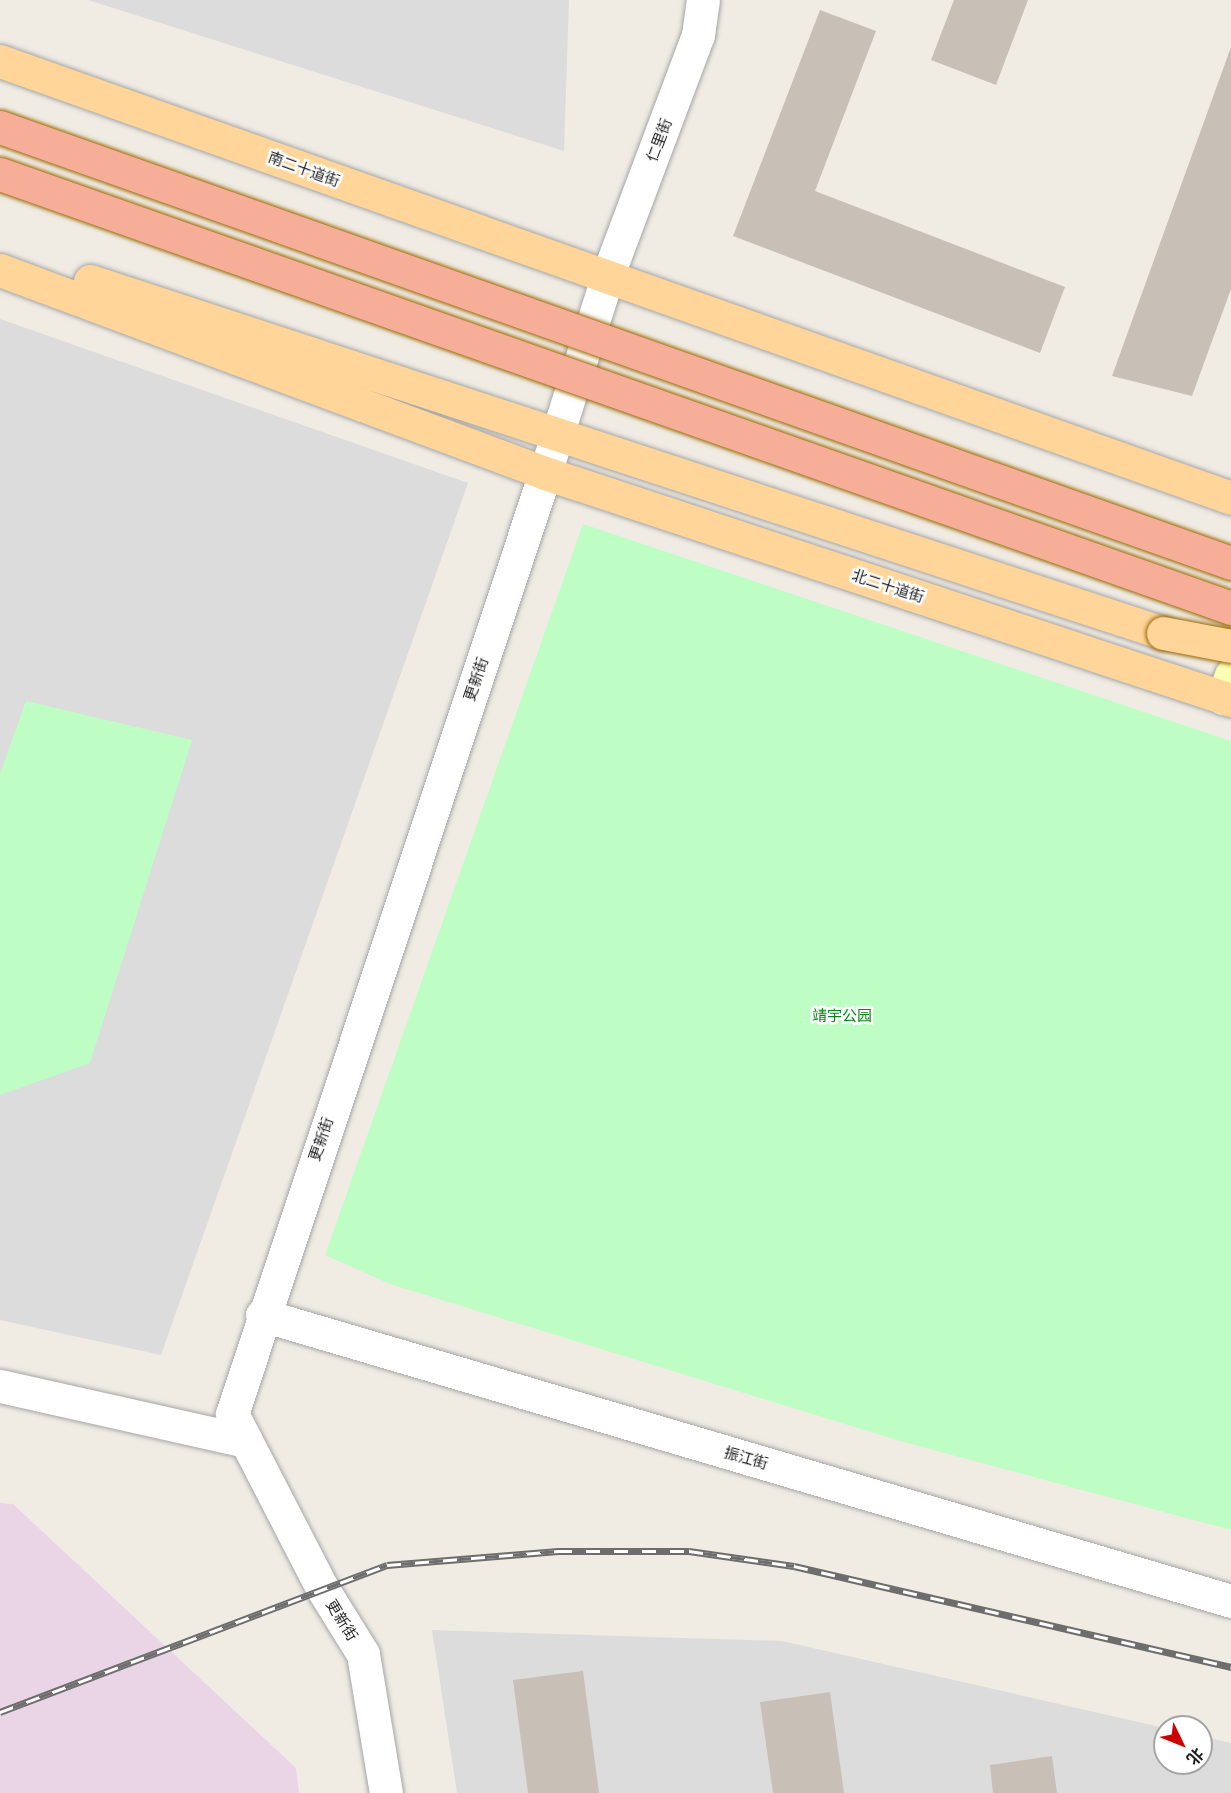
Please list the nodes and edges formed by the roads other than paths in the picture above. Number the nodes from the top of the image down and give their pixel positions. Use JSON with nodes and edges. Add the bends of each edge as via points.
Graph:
{"nodes":[{"id":1,"x":702,"y":0,"type":"edge"},
{"id":2,"x":0,"y":61,"type":"edge"},
{"id":3,"x":0,"y":127,"type":"edge"},
{"id":4,"x":0,"y":174,"type":"edge"},
{"id":5,"x":0,"y":251,"type":"edge"},
{"id":6,"x":0,"y":270,"type":"edge"},
{"id":7,"x":607,"y":277,"type":"junction"},
{"id":8,"x":558,"y":435,"type":"junction"},
{"id":9,"x":545,"y":473,"type":"junction"},
{"id":10,"x":1231,"y":498,"type":"edge"},
{"id":11,"x":1231,"y":563,"type":"edge"},
{"id":12,"x":1231,"y":608,"type":"edge"},
{"id":13,"x":1231,"y":646,"type":"edge"},
{"id":14,"x":1228,"y":691,"type":"edge"},
{"id":15,"x":262,"y":1315,"type":"junction"},
{"id":16,"x":0,"y":1366,"type":"edge"},
{"id":17,"x":0,"y":1386,"type":"edge"},
{"id":18,"x":239,"y":1427,"type":"junction"},
{"id":19,"x":1231,"y":1601,"type":"edge"},
{"id":20,"x":386,"y":1793,"type":"edge"}],
"edges":[{"from":1,"to":7,"type":"street","name":"仁里街","via":[[698,35]]},
{"from":2,"to":7,"type":"main road","name":"南二十道街"},
{"from":3,"to":11,"type":"highway","bridge":true},
{"from":4,"to":12,"type":"highway","bridge":true},
{"from":5,"to":8,"type":"main road"},
{"from":6,"to":9,"type":"main road"},
{"from":7,"to":8,"type":"street","name":"仁里街"},
{"from":7,"to":10,"type":"main road"},
{"from":8,"to":9,"type":"street","name":"更新街"},
{"from":8,"to":13,"type":"main road","bridge":true,"via":[[1163,633]]},
{"from":9,"to":14,"type":"main road","name":"北二十道街"},
{"from":9,"to":15,"type":"street","name":"更新街"},
{"from":15,"to":18,"type":"street","name":"更新街"},
{"from":15,"to":19,"type":"street","name":"振江街"},
{"from":16,"to":18,"type":"street"},
{"from":17,"to":18,"type":"street"},
{"from":18,"to":20,"type":"street","name":"更新街","via":[[322,1588],[363,1654]]}]}
